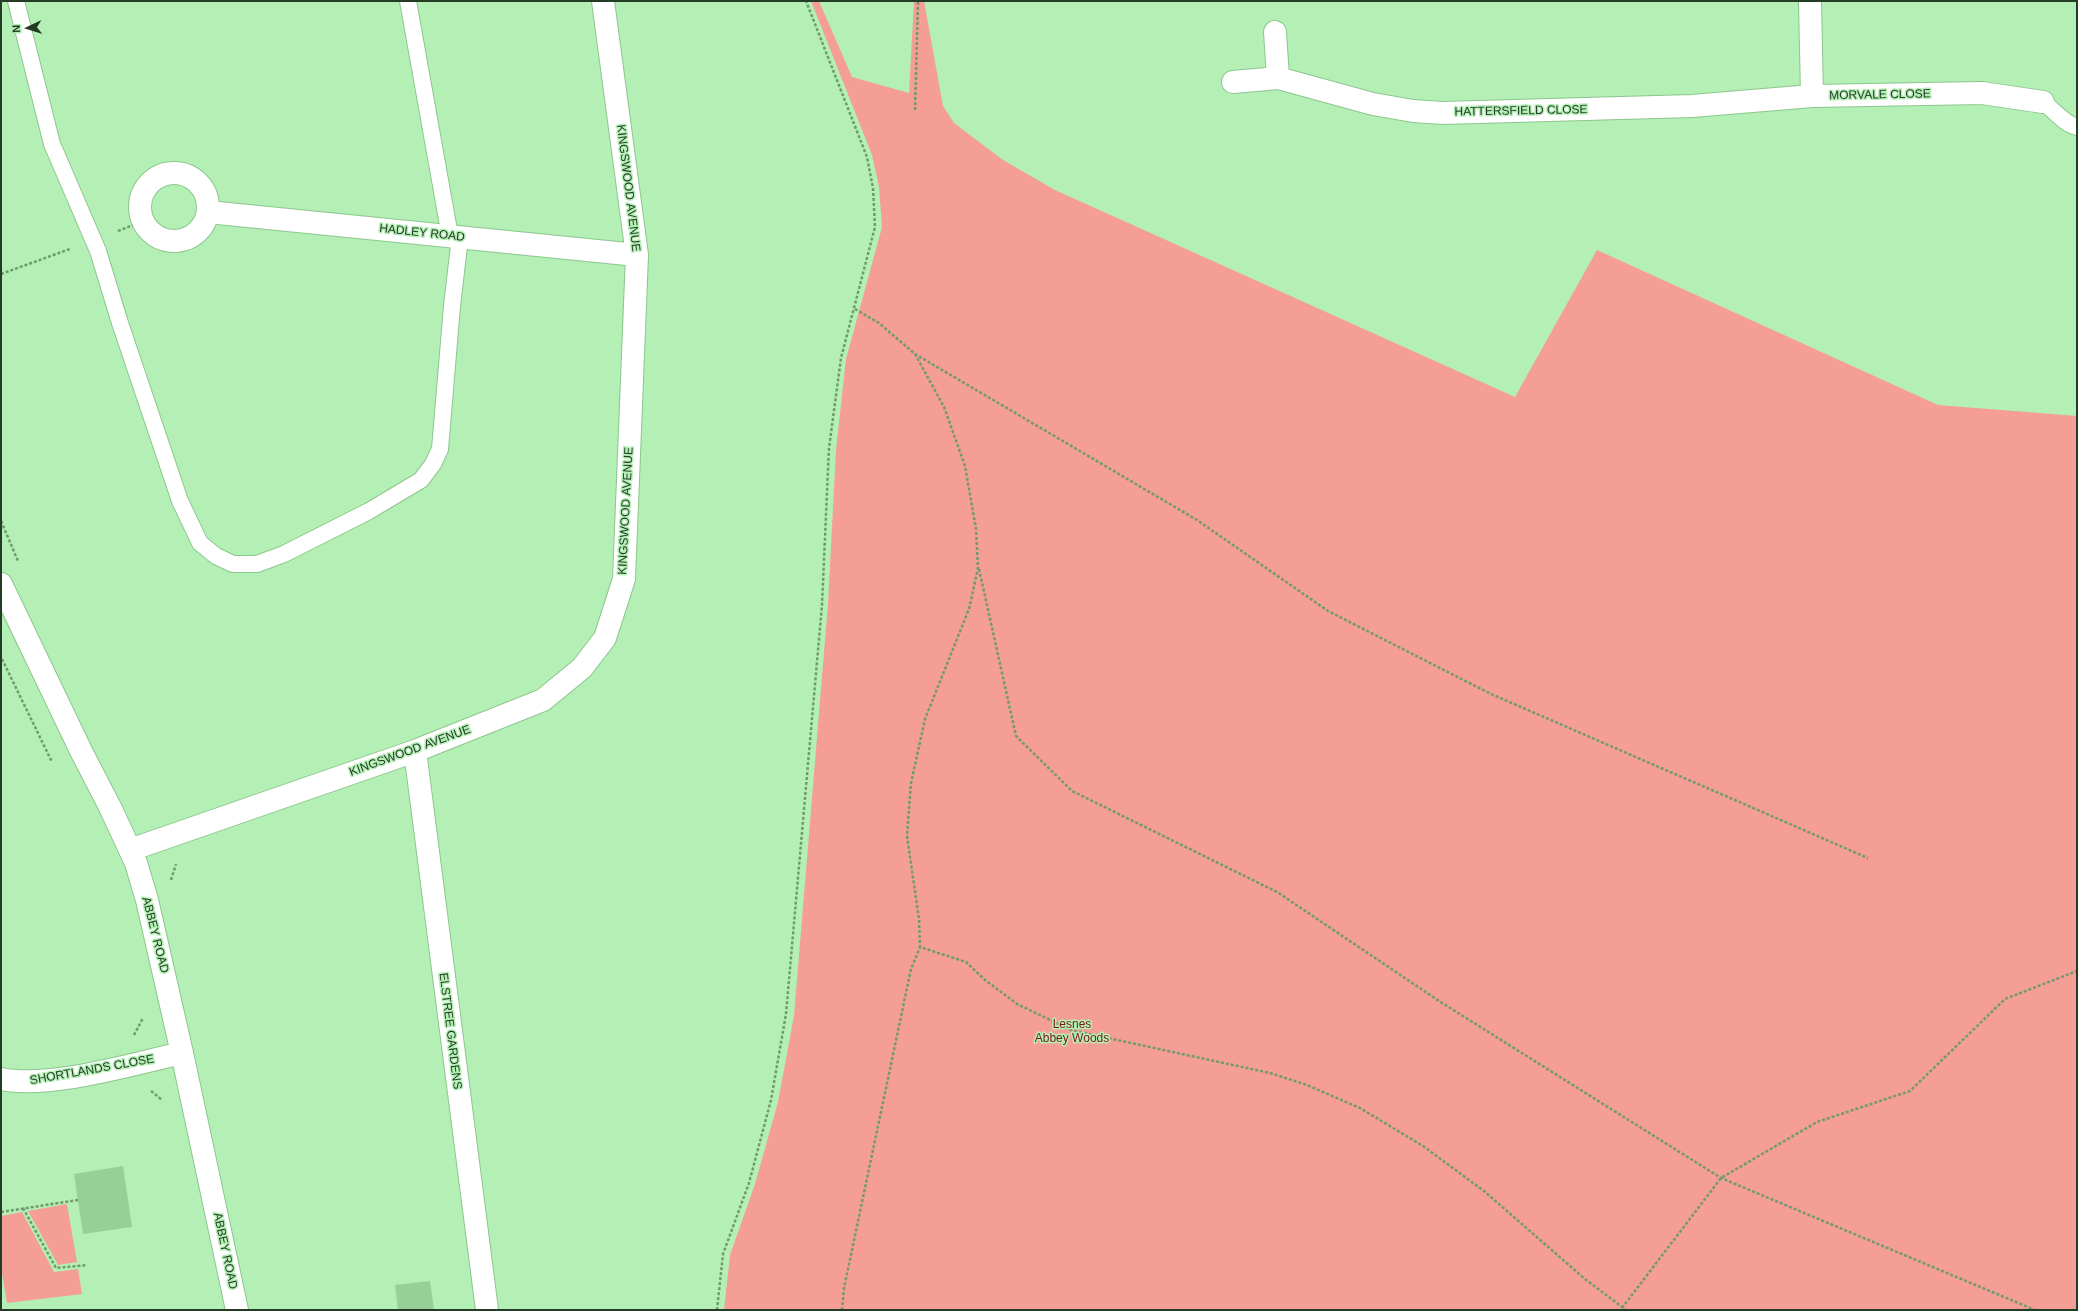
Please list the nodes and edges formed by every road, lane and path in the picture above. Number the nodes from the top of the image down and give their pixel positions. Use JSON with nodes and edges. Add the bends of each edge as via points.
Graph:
{"nodes":[{"id":1,"x":16,"y":1,"type":"edge"},
{"id":2,"x":408,"y":1,"type":"edge"},
{"id":3,"x":603,"y":1,"type":"edge"},
{"id":4,"x":806,"y":1,"type":"edge"},
{"id":5,"x":918,"y":1,"type":"edge"},
{"id":6,"x":1810,"y":1,"type":"edge"},
{"id":7,"x":1276,"y":32,"type":"dead end"},
{"id":8,"x":1278,"y":78,"type":"junction"},
{"id":9,"x":1233,"y":82,"type":"dead end"},
{"id":10,"x":1812,"y":96,"type":"junction"},
{"id":11,"x":2043,"y":102,"type":"joint"},
{"id":12,"x":915,"y":110,"type":"dead end"},
{"id":13,"x":2077,"y":127,"type":"edge"},
{"id":14,"x":208,"y":212,"type":"dead end"},
{"id":15,"x":455,"y":237,"type":"junction"},
{"id":16,"x":637,"y":254,"type":"junction"},
{"id":17,"x":855,"y":309,"type":"junction"},
{"id":18,"x":915,"y":354,"type":"junction"},
{"id":19,"x":978,"y":568,"type":"junction"},
{"id":20,"x":1,"y":584,"type":"edge"},
{"id":21,"x":1,"y":656,"type":"edge"},
{"id":22,"x":415,"y":752,"type":"junction"},
{"id":23,"x":55,"y":767,"type":"dead end"},
{"id":24,"x":130,"y":850,"type":"junction"},
{"id":25,"x":1868,"y":858,"type":"dead end"},
{"id":26,"x":176,"y":862,"type":"dead end"},
{"id":27,"x":170,"y":884,"type":"dead end"},
{"id":28,"x":920,"y":947,"type":"junction"},
{"id":29,"x":2077,"y":971,"type":"edge"},
{"id":30,"x":146,"y":1012,"type":"dead end"},
{"id":31,"x":133,"y":1037,"type":"dead end"},
{"id":32,"x":182,"y":1053,"type":"junction"},
{"id":33,"x":1,"y":1079,"type":"edge"},
{"id":34,"x":145,"y":1088,"type":"dead end"},
{"id":35,"x":166,"y":1103,"type":"dead end"},
{"id":36,"x":1721,"y":1178,"type":"junction"},
{"id":37,"x":78,"y":1200,"type":"dead end"},
{"id":38,"x":23,"y":1208,"type":"junction"},
{"id":39,"x":1,"y":1212,"type":"edge"},
{"id":40,"x":87,"y":1265,"type":"dead end"},
{"id":41,"x":1622,"y":1308,"type":"junction"},
{"id":42,"x":237,"y":1310,"type":"edge"},
{"id":43,"x":487,"y":1310,"type":"edge"},
{"id":44,"x":717,"y":1310,"type":"edge"},
{"id":45,"x":842,"y":1310,"type":"edge"},
{"id":46,"x":1626,"y":1310,"type":"edge"},
{"id":47,"x":2036,"y":1310,"type":"edge"}],
"edges":[{"from":1,"to":15,"type":"lane","via":[[52,144],[98,251],[180,501],[200,543],[216,556],[233,564],[257,564],[284,554],[369,511],[421,480],[433,464],[440,449]]},
{"from":2,"to":15,"type":"lane"},
{"from":3,"to":16,"type":"street","name":"KINGSWOOD AVENUE"},
{"from":4,"to":17,"type":"path","via":[[867,157],[873,188],[875,227]]},
{"from":5,"to":12,"type":"path"},
{"from":6,"to":10,"type":"street","name":"MORVALE CLOSE"},
{"from":7,"to":8,"type":"street"},
{"from":8,"to":9,"type":"street","name":"HATTERSFIELD CLOSE"},
{"from":8,"to":10,"type":"street","name":"HATTERSFIELD CLOSE","via":[[1373,104],[1443,113],[1692,106]]},
{"from":10,"to":11,"type":"street","name":"MORVALE CLOSE","via":[[1982,93]]},
{"from":11,"to":13,"type":"lane","via":[[2055,110],[2063,120]]},
{"from":14,"to":15,"type":"street","name":"HADLEY ROAD"},
{"from":15,"to":16,"type":"street","name":"HADLEY ROAD"},
{"from":16,"to":22,"type":"street","name":"KINGSWOOD AVENUE","via":[[624,579],[605,638],[582,668],[543,700]]},
{"from":17,"to":18,"type":"path","via":[[879,323]]},
{"from":17,"to":44,"type":"path","via":[[841,358],[829,448],[822,605],[786,1014],[771,1100],[751,1176],[723,1254]]},
{"from":18,"to":19,"type":"path","via":[[944,406],[965,466],[976,529]]},
{"from":18,"to":25,"type":"path","via":[[1197,520],[1328,611],[1491,694]]},
{"from":19,"to":28,"type":"path","via":[[969,609],[925,719],[911,784],[907,836],[919,919]]},
{"from":19,"to":36,"type":"path","via":[[1016,736],[1072,791],[1277,892],[1439,1001]]},
{"from":20,"to":24,"type":"street","name":"ABBEY ROAD"},
{"from":21,"to":23,"type":"path"},
{"from":22,"to":24,"type":"street","name":"KINGSWOOD AVENUE"},
{"from":22,"to":43,"type":"street","name":"ELSTREE GARDENS"},
{"from":24,"to":32,"type":"street","name":"ABBEY ROAD","via":[[147,900]]},
{"from":26,"to":27,"type":"path","via":[[177,866]]},
{"from":28,"to":41,"type":"path","via":[[966,962],[1017,1004],[1071,1030],[1270,1073],[1307,1085],[1360,1108],[1423,1146],[1484,1191]]},
{"from":28,"to":45,"type":"path","via":[[910,977],[844,1288]]},
{"from":29,"to":36,"type":"path","via":[[2005,999],[1910,1091],[1817,1122]]},
{"from":30,"to":31,"type":"path"},
{"from":32,"to":33,"type":"street","name":"SHORTLANDS CLOSE","via":[[27,1083]]},
{"from":32,"to":42,"type":"street","name":"ABBEY ROAD"},
{"from":34,"to":35,"type":"path"},
{"from":36,"to":41,"type":"path"},
{"from":36,"to":47,"type":"path"},
{"from":37,"to":38,"type":"path"},
{"from":38,"to":39,"type":"path"},
{"from":38,"to":40,"type":"path","via":[[56,1268]]},
{"from":41,"to":46,"type":"path"}]}
